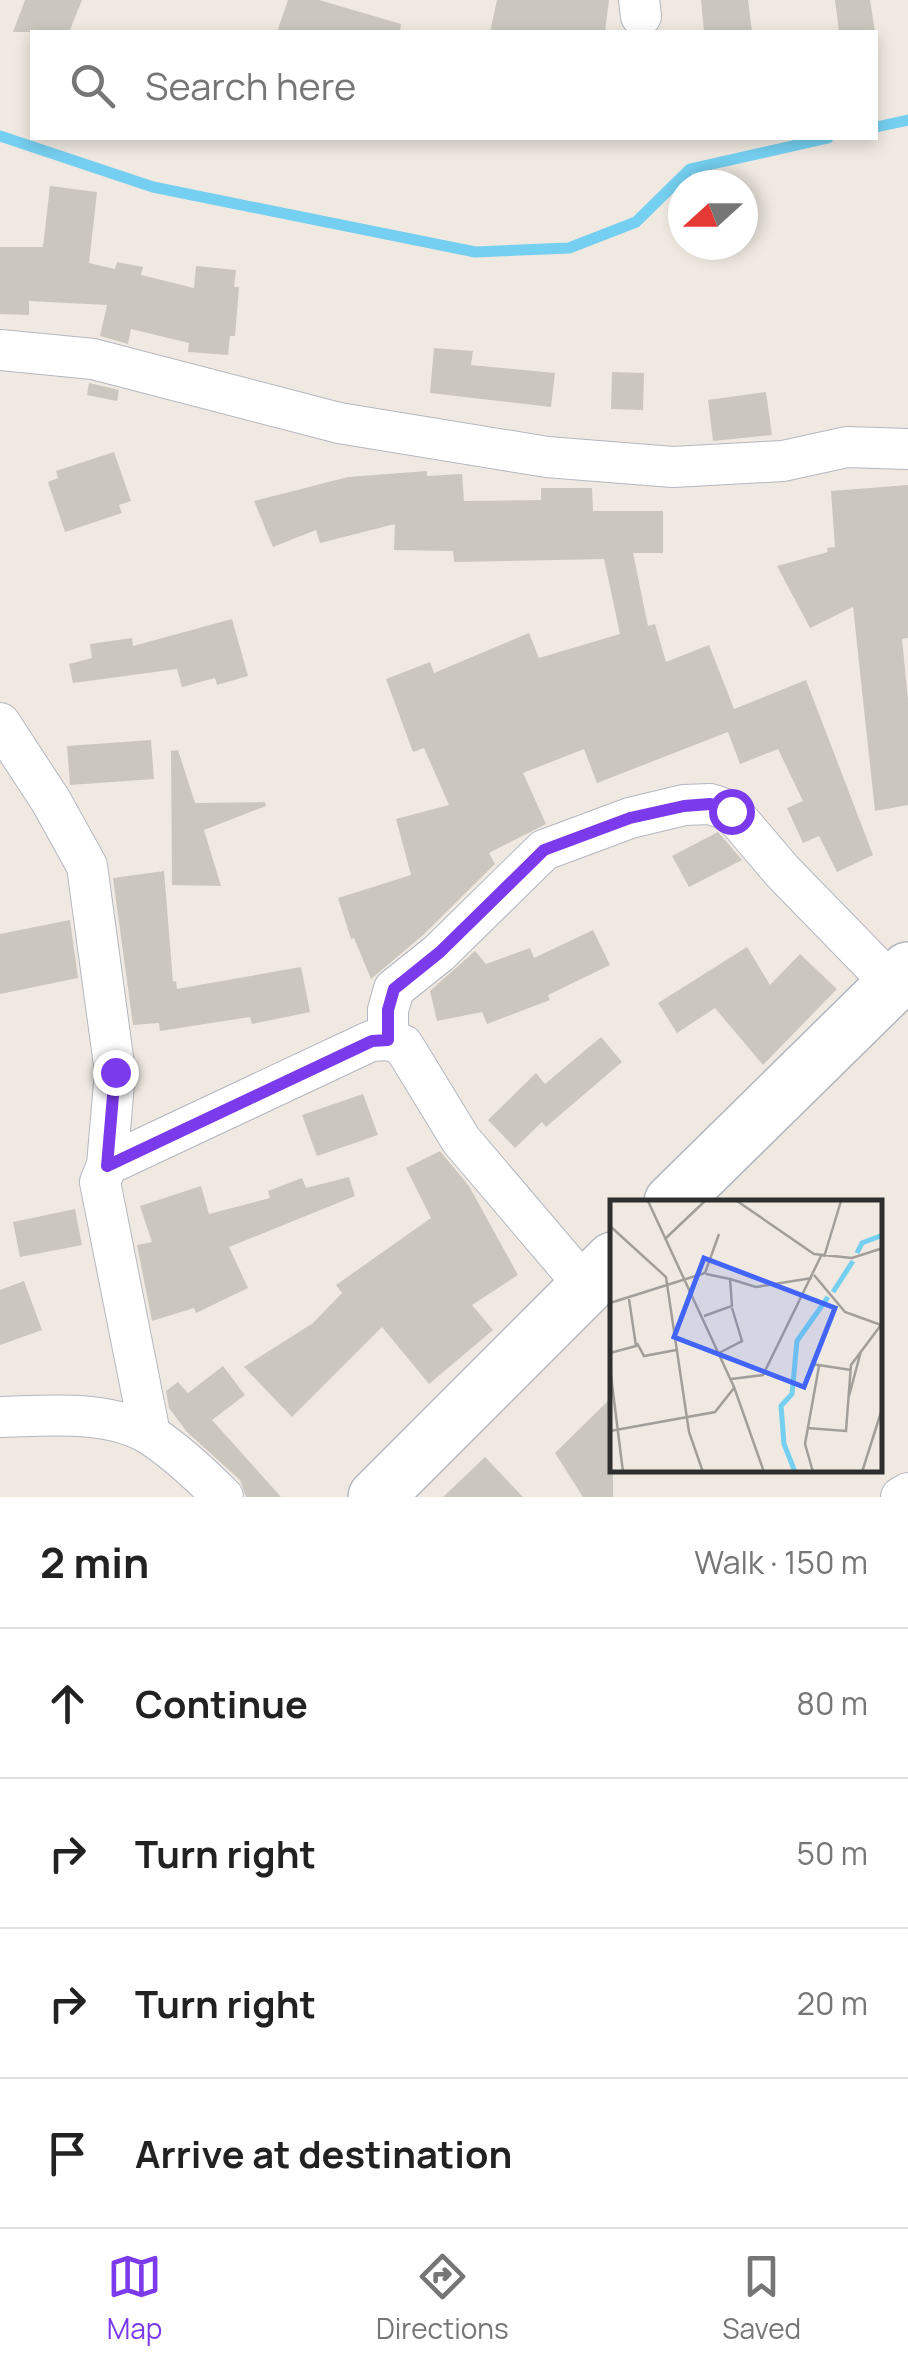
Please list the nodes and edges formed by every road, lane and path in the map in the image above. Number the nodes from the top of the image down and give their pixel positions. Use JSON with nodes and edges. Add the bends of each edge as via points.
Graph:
{"nodes":[{"id":1,"x":0,"y":350,"type":"edge"},
{"id":2,"x":908,"y":449,"type":"edge"},
{"id":3,"x":0,"y":722,"type":"edge"},
{"id":4,"x":900,"y":977,"type":"edge"},
{"id":5,"x":388,"y":1040,"type":"junction"},
{"id":6,"x":107,"y":1166,"type":"junction"},
{"id":7,"x":674,"y":1200,"type":"edge"},
{"id":8,"x":600,"y":1273,"type":"edge"},
{"id":9,"x":0,"y":1417,"type":"edge"},
{"id":10,"x":150,"y":1434,"type":"junction"},
{"id":11,"x":908,"y":1493,"type":"edge"},
{"id":12,"x":222,"y":1497,"type":"edge"},
{"id":13,"x":376,"y":1497,"type":"edge"},
{"id":14,"x":902,"y":1497,"type":"edge"}],
"edges":[{"from":1,"to":2,"type":"street","via":[[93,359],[339,423],[547,457],[673,466],[783,461],[846,446]]},
{"from":3,"to":6,"type":"street","via":[[87,866],[115,1072]]},
{"from":4,"to":5,"type":"street","via":[[782,871],[731,811],[684,806],[544,850],[394,989]]},
{"from":4,"to":7,"type":"street"},
{"from":5,"to":6,"type":"street","via":[[372,1041]]},
{"from":5,"to":8,"type":"street","via":[[403,1045],[461,1140]]},
{"from":6,"to":10,"type":"street","via":[[100,1182]]},
{"from":8,"to":13,"type":"street"},
{"from":9,"to":10,"type":"street","via":[[108,1420]]},
{"from":10,"to":12,"type":"street"},
{"from":11,"to":14,"type":"street"}]}
